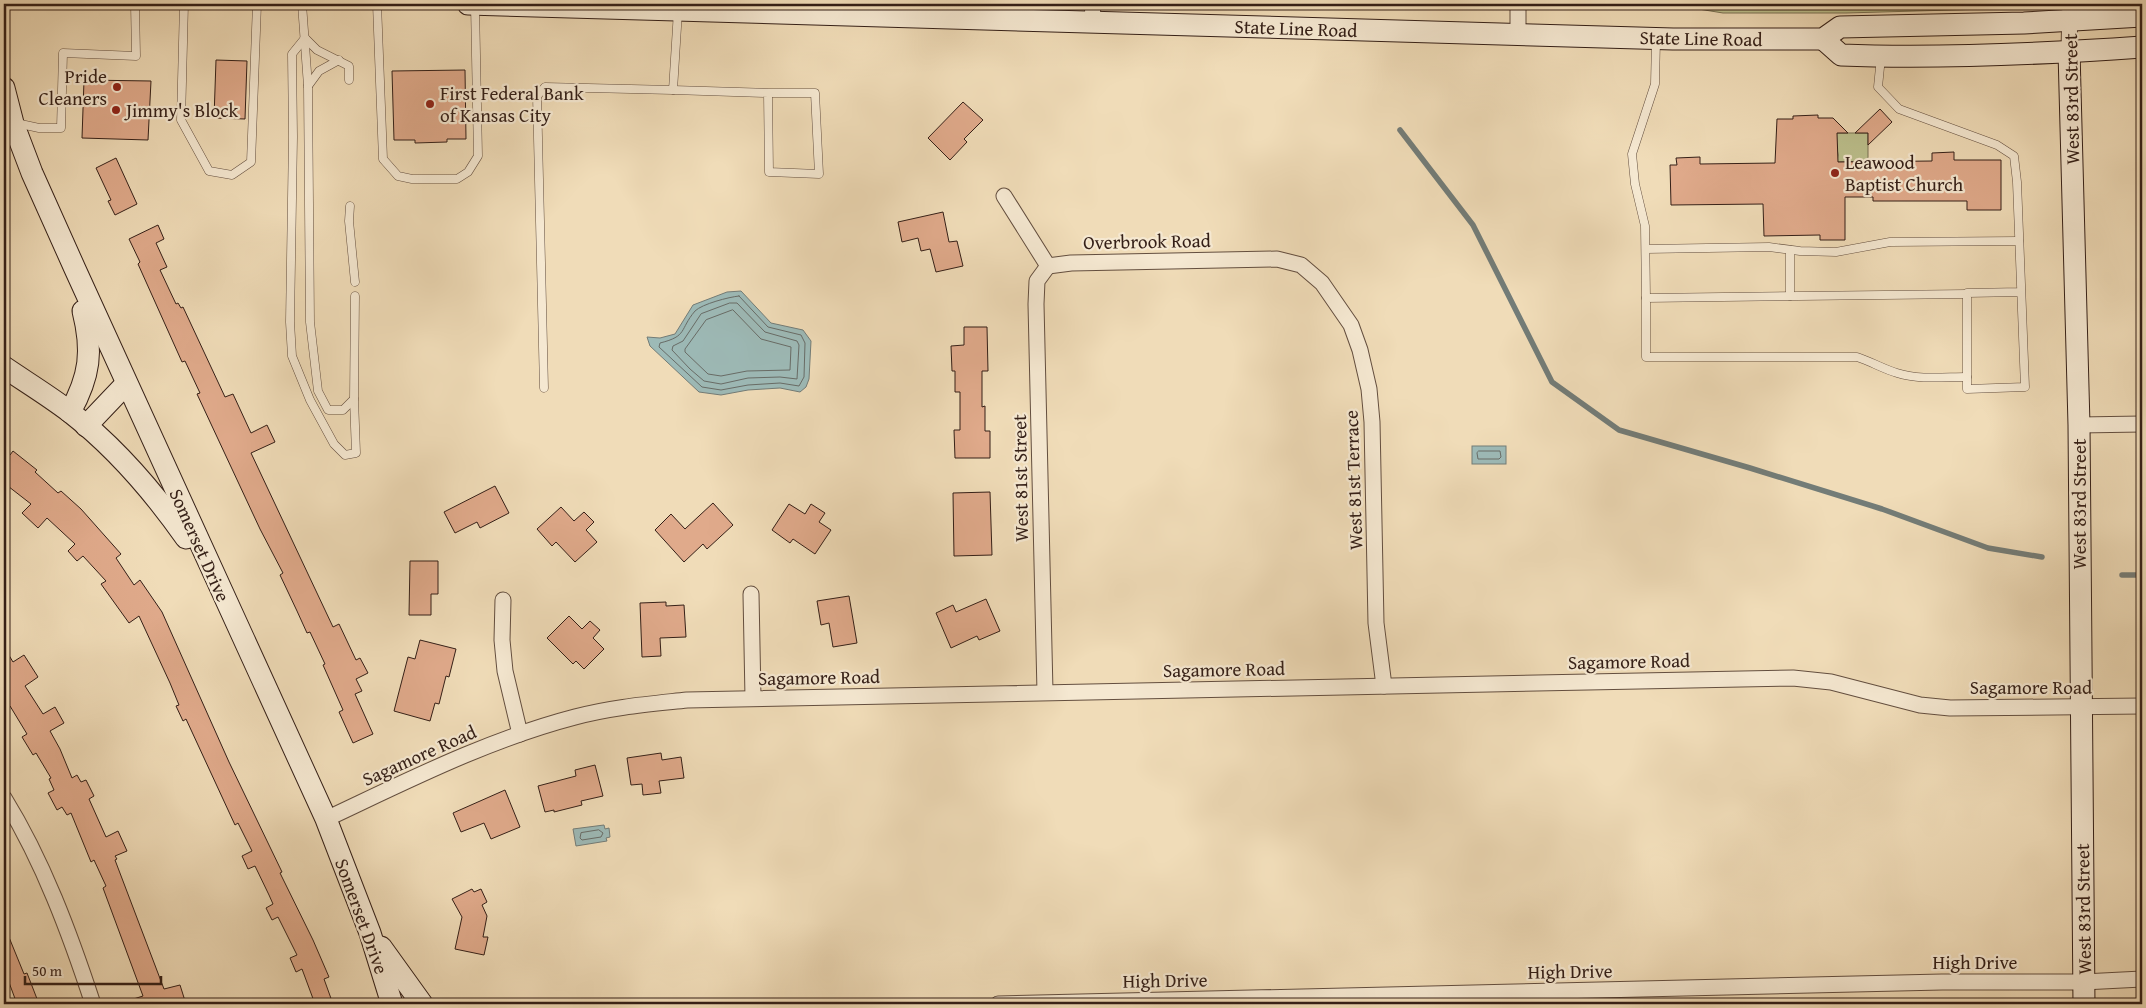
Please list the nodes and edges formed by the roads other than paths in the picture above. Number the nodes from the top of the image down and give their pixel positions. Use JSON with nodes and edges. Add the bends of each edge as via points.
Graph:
{"nodes":[{"id":1,"x":135,"y":4,"type":"edge"},
{"id":2,"x":184,"y":4,"type":"edge"},
{"id":3,"x":257,"y":4,"type":"edge"},
{"id":4,"x":302,"y":4,"type":"edge"},
{"id":5,"x":377,"y":4,"type":"edge"},
{"id":6,"x":468,"y":4,"type":"edge"},
{"id":7,"x":475,"y":4,"type":"edge"},
{"id":8,"x":1518,"y":4,"type":"edge"},
{"id":9,"x":538,"y":5,"type":"edge"},
{"id":10,"x":632,"y":6,"type":"edge"},
{"id":11,"x":700,"y":7,"type":"edge"},
{"id":12,"x":678,"y":9,"type":"junction"},
{"id":13,"x":2070,"y":12,"type":"edge"},
{"id":14,"x":1092,"y":13,"type":"edge"},
{"id":15,"x":2142,"y":16,"type":"edge"},
{"id":16,"x":1518,"y":34,"type":"junction"},
{"id":17,"x":305,"y":38,"type":"junction"},
{"id":18,"x":1656,"y":38,"type":"junction"},
{"id":19,"x":1824,"y":39,"type":"junction"},
{"id":20,"x":2142,"y":48,"type":"edge"},
{"id":21,"x":2069,"y":52,"type":"junction"},
{"id":22,"x":1881,"y":57,"type":"junction"},
{"id":23,"x":339,"y":60,"type":"junction"},
{"id":24,"x":349,"y":80,"type":"dead end"},
{"id":25,"x":308,"y":86,"type":"junction"},
{"id":26,"x":4,"y":88,"type":"edge"},
{"id":27,"x":673,"y":90,"type":"junction"},
{"id":28,"x":768,"y":93,"type":"junction"},
{"id":29,"x":8,"y":122,"type":"edge"},
{"id":30,"x":1004,"y":196,"type":"dead end"},
{"id":31,"x":350,"y":206,"type":"dead end"},
{"id":32,"x":2019,"y":240,"type":"junction"},
{"id":33,"x":1646,"y":249,"type":"junction"},
{"id":34,"x":1790,"y":250,"type":"junction"},
{"id":35,"x":1048,"y":266,"type":"junction"},
{"id":36,"x":75,"y":269,"type":"junction"},
{"id":37,"x":355,"y":282,"type":"dead end"},
{"id":38,"x":1322,"y":283,"type":"joint"},
{"id":39,"x":2021,"y":292,"type":"junction"},
{"id":40,"x":1967,"y":294,"type":"junction"},
{"id":41,"x":355,"y":296,"type":"dead end"},
{"id":42,"x":1790,"y":296,"type":"junction"},
{"id":43,"x":1646,"y":298,"type":"junction"},
{"id":44,"x":4,"y":367,"type":"edge"},
{"id":45,"x":1967,"y":376,"type":"junction"},
{"id":46,"x":126,"y":384,"type":"junction"},
{"id":47,"x":544,"y":388,"type":"dead end"},
{"id":48,"x":354,"y":398,"type":"junction"},
{"id":49,"x":70,"y":412,"type":"junction"},
{"id":50,"x":2142,"y":424,"type":"edge"},
{"id":51,"x":2079,"y":425,"type":"junction"},
{"id":52,"x":86,"y":426,"type":"junction"},
{"id":53,"x":220,"y":588,"type":"junction"},
{"id":54,"x":751,"y":594,"type":"dead end"},
{"id":55,"x":503,"y":600,"type":"dead end"},
{"id":56,"x":1384,"y":686,"type":"junction"},
{"id":57,"x":1045,"y":692,"type":"junction"},
{"id":58,"x":753,"y":698,"type":"junction"},
{"id":59,"x":2142,"y":706,"type":"edge"},
{"id":60,"x":2081,"y":707,"type":"junction"},
{"id":61,"x":520,"y":734,"type":"junction"},
{"id":62,"x":4,"y":798,"type":"edge"},
{"id":63,"x":326,"y":819,"type":"junction"},
{"id":64,"x":370,"y":933,"type":"junction"},
{"id":65,"x":2142,"y":979,"type":"edge"},
{"id":66,"x":2083,"y":982,"type":"junction"},
{"id":67,"x":1353,"y":1000,"type":"edge"},
{"id":68,"x":93,"y":1004,"type":"edge"},
{"id":69,"x":392,"y":1004,"type":"edge"},
{"id":70,"x":422,"y":1004,"type":"edge"},
{"id":71,"x":998,"y":1004,"type":"edge"},
{"id":72,"x":2084,"y":1004,"type":"edge"}],
"edges":[{"from":1,"to":29,"type":"lane","via":[[136,56],[63,53],[61,128]]},
{"from":2,"to":3,"type":"lane","via":[[181,120],[209,171],[232,175],[251,162]]},
{"from":4,"to":17,"type":"lane"},
{"from":5,"to":7,"type":"lane","via":[[383,160],[398,176],[412,179],[457,179],[468,172],[478,156]]},
{"from":6,"to":7,"type":"street","name":"State Line Road"},
{"from":7,"to":9,"type":"street","name":"State Line Road"},
{"from":8,"to":16,"type":"street"},
{"from":9,"to":10,"type":"street","name":"State Line Road"},
{"from":10,"to":12,"type":"street","name":"State Line Road"},
{"from":11,"to":12,"type":"street","name":"State Line Road"},
{"from":11,"to":14,"type":"street","name":"State Line Road","via":[[887,13]]},
{"from":12,"to":27,"type":"lane"},
{"from":13,"to":15,"type":"street"},
{"from":13,"to":19,"type":"street","via":[[1840,27]]},
{"from":13,"to":21,"type":"street","name":"West 83rd Street"},
{"from":14,"to":16,"type":"street","name":"State Line Road"},
{"from":16,"to":18,"type":"street","name":"State Line Road"},
{"from":17,"to":23,"type":"lane","via":[[317,50]]},
{"from":17,"to":25,"type":"lane"},
{"from":17,"to":48,"type":"lane","via":[[292,54],[292,356],[310,400],[334,444],[345,455],[356,453]]},
{"from":18,"to":19,"type":"street","name":"State Line Road"},
{"from":18,"to":33,"type":"lane","via":[[1655,84],[1632,154]]},
{"from":19,"to":22,"type":"street","via":[[1841,55]]},
{"from":20,"to":21,"type":"street"},
{"from":21,"to":22,"type":"street"},
{"from":21,"to":51,"type":"street","name":"West 83rd Street"},
{"from":22,"to":32,"type":"lane","via":[[1878,86],[1899,109],[1997,145],[2014,156]]},
{"from":23,"to":24,"type":"lane","via":[[349,66]]},
{"from":23,"to":25,"type":"lane","via":[[320,71]]},
{"from":25,"to":48,"type":"lane","via":[[310,322],[318,391],[328,410],[343,410]]},
{"from":26,"to":29,"type":"street","name":"Somerset Drive"},
{"from":27,"to":28,"type":"lane"},
{"from":27,"to":47,"type":"lane","via":[[545,87],[537,96]]},
{"from":28,"to":28,"type":"lane","via":[[769,172],[818,174],[815,93]]},
{"from":29,"to":36,"type":"street","name":"Somerset Drive"},
{"from":30,"to":35,"type":"street"},
{"from":31,"to":37,"type":"lane"},
{"from":32,"to":34,"type":"lane","via":[[1890,242],[1836,252]]},
{"from":32,"to":39,"type":"lane"},
{"from":33,"to":34,"type":"lane","via":[[1769,246]]},
{"from":33,"to":43,"type":"lane"},
{"from":34,"to":42,"type":"lane"},
{"from":35,"to":38,"type":"street","name":"Overbrook Road","via":[[1277,259],[1301,265]]},
{"from":35,"to":57,"type":"street","name":"West 81st Street","via":[[1037,281],[1036,304]]},
{"from":36,"to":46,"type":"street","name":"Somerset Drive"},
{"from":36,"to":49,"type":"street","via":[[90,353],[81,392]]},
{"from":38,"to":56,"type":"street","name":"West 81st Terrace","via":[[1351,325],[1369,389],[1376,623]]},
{"from":39,"to":40,"type":"lane"},
{"from":39,"to":45,"type":"lane","via":[[2025,387],[1967,389]]},
{"from":40,"to":42,"type":"lane"},
{"from":40,"to":45,"type":"lane"},
{"from":41,"to":48,"type":"lane"},
{"from":42,"to":43,"type":"lane"},
{"from":43,"to":45,"type":"lane","via":[[1646,357],[1857,357],[1896,373],[1920,378]]},
{"from":44,"to":49,"type":"street"},
{"from":46,"to":52,"type":"street"},
{"from":46,"to":53,"type":"street","name":"Somerset Drive"},
{"from":49,"to":52,"type":"street"},
{"from":50,"to":51,"type":"street"},
{"from":51,"to":60,"type":"street","name":"West 83rd Street"},
{"from":52,"to":53,"type":"street","via":[[119,456],[162,504]]},
{"from":53,"to":63,"type":"street","name":"Somerset Drive"},
{"from":54,"to":58,"type":"street"},
{"from":55,"to":61,"type":"street","via":[[505,671]]},
{"from":56,"to":57,"type":"street","name":"Sagamore Road"},
{"from":56,"to":60,"type":"street","name":"Sagamore Road","via":[[1793,678],[1831,682],[1920,705],[1950,708]]},
{"from":57,"to":58,"type":"street","name":"Sagamore Road"},
{"from":58,"to":61,"type":"street","name":"Sagamore Road","via":[[687,700],[622,707]]},
{"from":59,"to":60,"type":"street","name":"Sagamore Road"},
{"from":60,"to":66,"type":"street","name":"West 83rd Street"},
{"from":61,"to":63,"type":"street","name":"Sagamore Road","via":[[473,750]]},
{"from":62,"to":68,"type":"street","via":[[41,870],[70,937]]},
{"from":63,"to":64,"type":"street","name":"Somerset Drive"},
{"from":64,"to":69,"type":"street","name":"Somerset Drive"},
{"from":64,"to":70,"type":"street"},
{"from":65,"to":66,"type":"street","name":"High Drive"},
{"from":66,"to":67,"type":"street","name":"High Drive","via":[[1942,982]]},
{"from":66,"to":72,"type":"street","name":"West 83rd Street"},
{"from":67,"to":71,"type":"street","name":"High Drive"}]}
